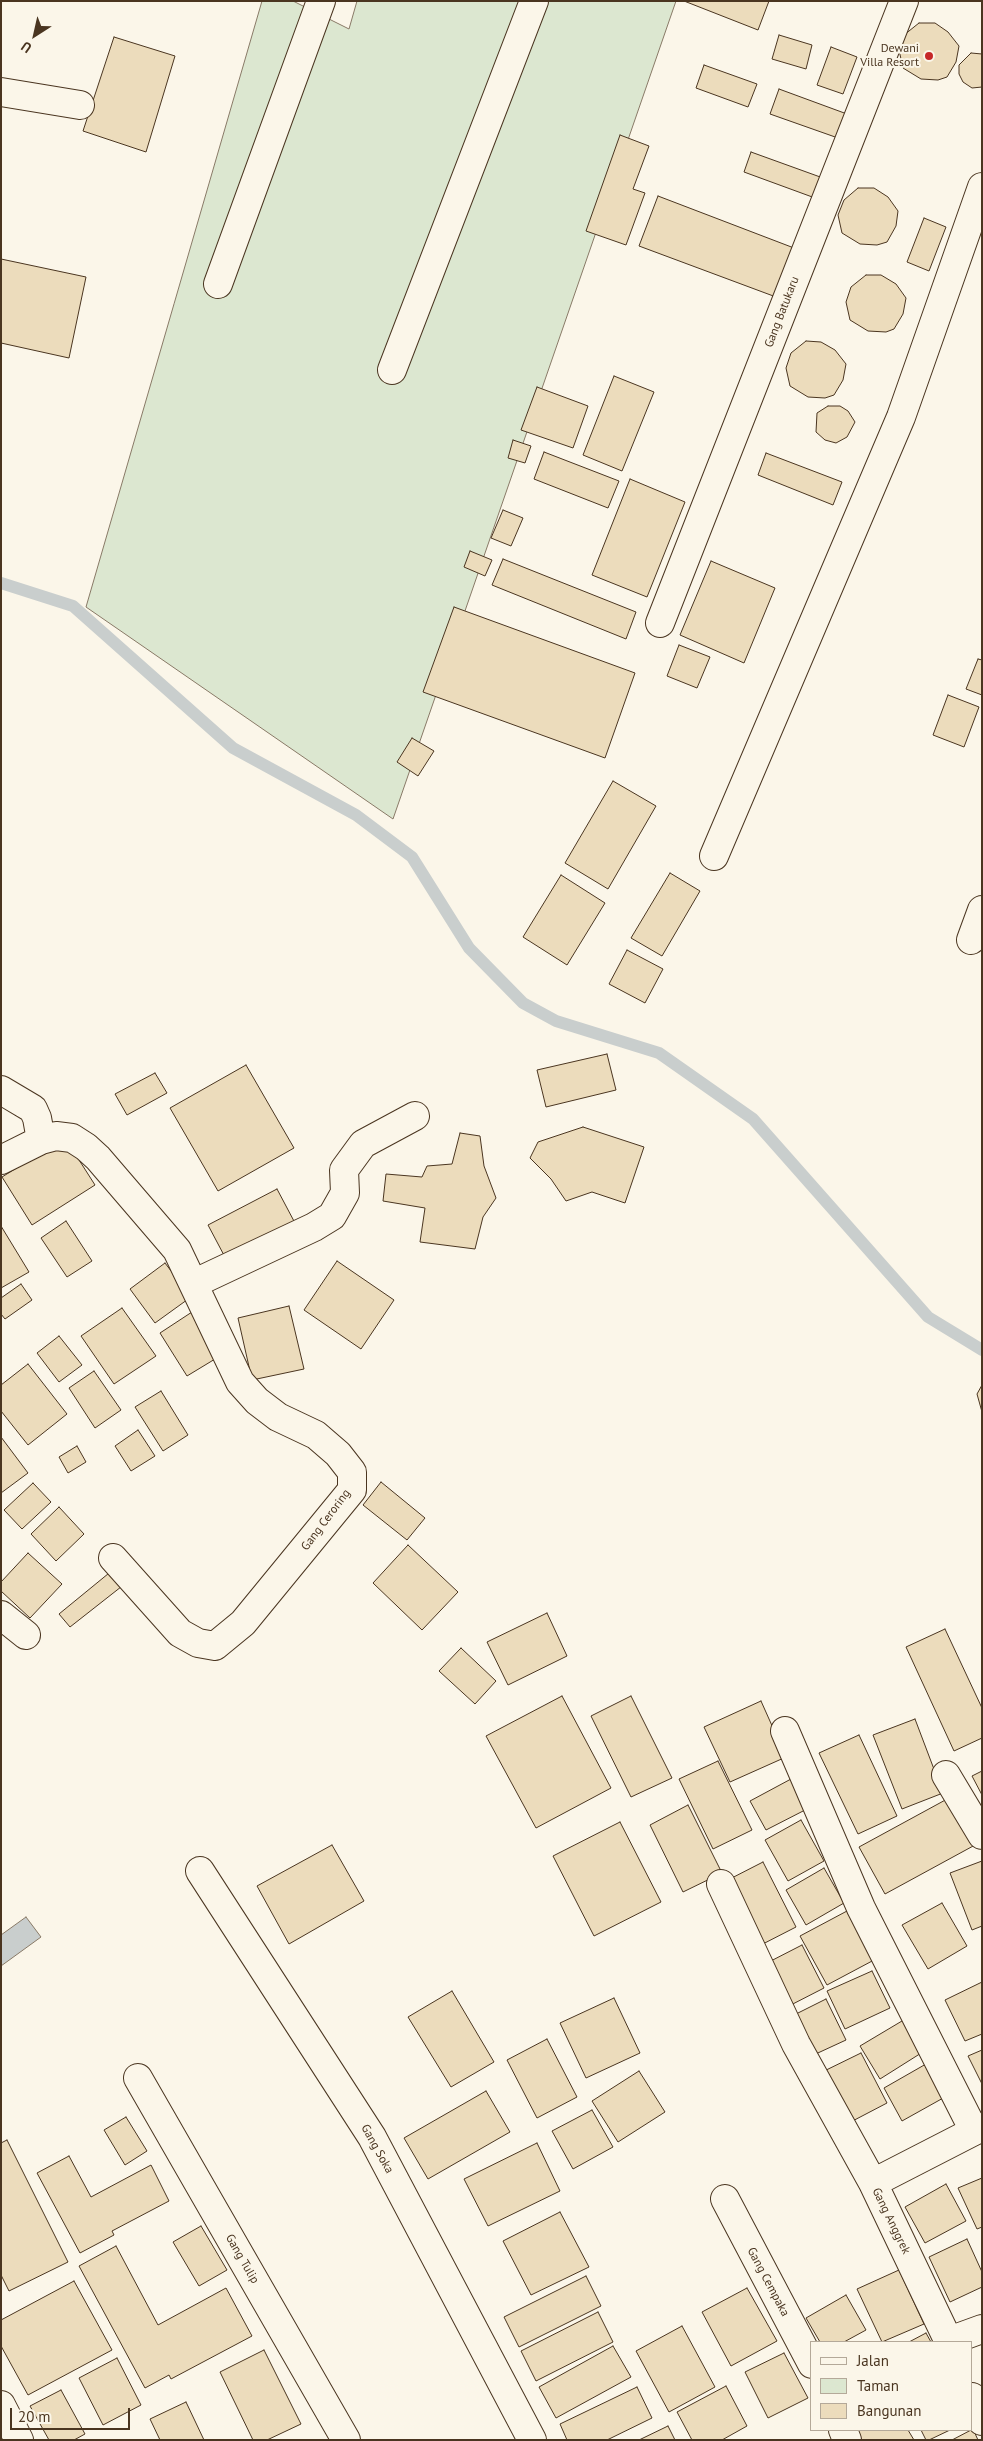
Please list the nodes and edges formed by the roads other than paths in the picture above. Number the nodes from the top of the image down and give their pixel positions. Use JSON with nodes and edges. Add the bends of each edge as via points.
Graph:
{"nodes":[{"id":1,"x":320,"y":1,"type":"edge"},
{"id":2,"x":534,"y":1,"type":"edge"},
{"id":3,"x":904,"y":1,"type":"edge"},
{"id":4,"x":1,"y":92,"type":"edge"},
{"id":5,"x":80,"y":105,"type":"dead end"},
{"id":6,"x":982,"y":187,"type":"edge"},
{"id":7,"x":218,"y":284,"type":"dead end"},
{"id":8,"x":392,"y":370,"type":"dead end"},
{"id":9,"x":660,"y":623,"type":"dead end"},
{"id":10,"x":714,"y":856,"type":"dead end"},
{"id":11,"x":982,"y":910,"type":"edge"},
{"id":12,"x":971,"y":940,"type":"dead end"},
{"id":13,"x":1,"y":1090,"type":"edge"},
{"id":14,"x":415,"y":1116,"type":"dead end"},
{"id":15,"x":41,"y":1140,"type":"junction"},
{"id":16,"x":1,"y":1160,"type":"edge"},
{"id":17,"x":195,"y":1283,"type":"junction"},
{"id":18,"x":113,"y":1558,"type":"dead end"},
{"id":19,"x":1,"y":1615,"type":"edge"},
{"id":20,"x":26,"y":1635,"type":"dead end"},
{"id":21,"x":785,"y":1731,"type":"dead end"},
{"id":22,"x":946,"y":1775,"type":"dead end"},
{"id":23,"x":982,"y":1835,"type":"edge"},
{"id":24,"x":200,"y":1870,"type":"dead end"},
{"id":25,"x":720,"y":1884,"type":"dead end"},
{"id":26,"x":138,"y":2078,"type":"dead end"},
{"id":27,"x":978,"y":2129,"type":"edge"},
{"id":28,"x":873,"y":2183,"type":"junction"},
{"id":29,"x":725,"y":2200,"type":"dead end"},
{"id":30,"x":982,"y":2329,"type":"edge"},
{"id":31,"x":949,"y":2341,"type":"edge"},
{"id":32,"x":810,"y":2360,"type":"edge"},
{"id":33,"x":973,"y":2399,"type":"edge"},
{"id":34,"x":1,"y":2405,"type":"edge"},
{"id":35,"x":982,"y":2421,"type":"edge"},
{"id":36,"x":19,"y":2440,"type":"edge"},
{"id":37,"x":346,"y":2440,"type":"edge"},
{"id":38,"x":532,"y":2440,"type":"edge"}],
"edges":[{"from":1,"to":7,"type":"street"},
{"from":2,"to":8,"type":"street"},
{"from":3,"to":9,"type":"street","name":"Gang Batukaru"},
{"from":4,"to":5,"type":"street"},
{"from":6,"to":10,"type":"street","via":[[901,417]]},
{"from":11,"to":12,"type":"street"},
{"from":13,"to":15,"type":"street","via":[[33,1109]]},
{"from":14,"to":17,"type":"street","via":[[363,1144],[344,1170],[345,1193],[332,1216]]},
{"from":15,"to":16,"type":"street","name":"Gang Ceroring"},
{"from":15,"to":17,"type":"street","name":"Gang Ceroring","via":[[64,1136],[86,1147],[98,1158],[178,1250]]},
{"from":17,"to":18,"type":"street","name":"Gang Ceroring","via":[[240,1382],[278,1417],[316,1435],[338,1454],[352,1472],[352,1490],[243,1623],[215,1646],[198,1643],[180,1633]]},
{"from":19,"to":20,"type":"street"},
{"from":21,"to":27,"type":"street","via":[[860,1908]]},
{"from":22,"to":23,"type":"street"},
{"from":24,"to":38,"type":"street","name":"Gang Soka","via":[[372,2137]]},
{"from":25,"to":28,"type":"street","via":[[796,2044]]},
{"from":26,"to":37,"type":"street","name":"Gang Tulip"},
{"from":27,"to":28,"type":"street","name":"Gang Anggrek"},
{"from":28,"to":31,"type":"street","name":"Gang Anggrek"},
{"from":29,"to":32,"type":"street","name":"Gang Cempaka"},
{"from":30,"to":31,"type":"street"},
{"from":33,"to":35,"type":"street"},
{"from":34,"to":36,"type":"street"}]}
